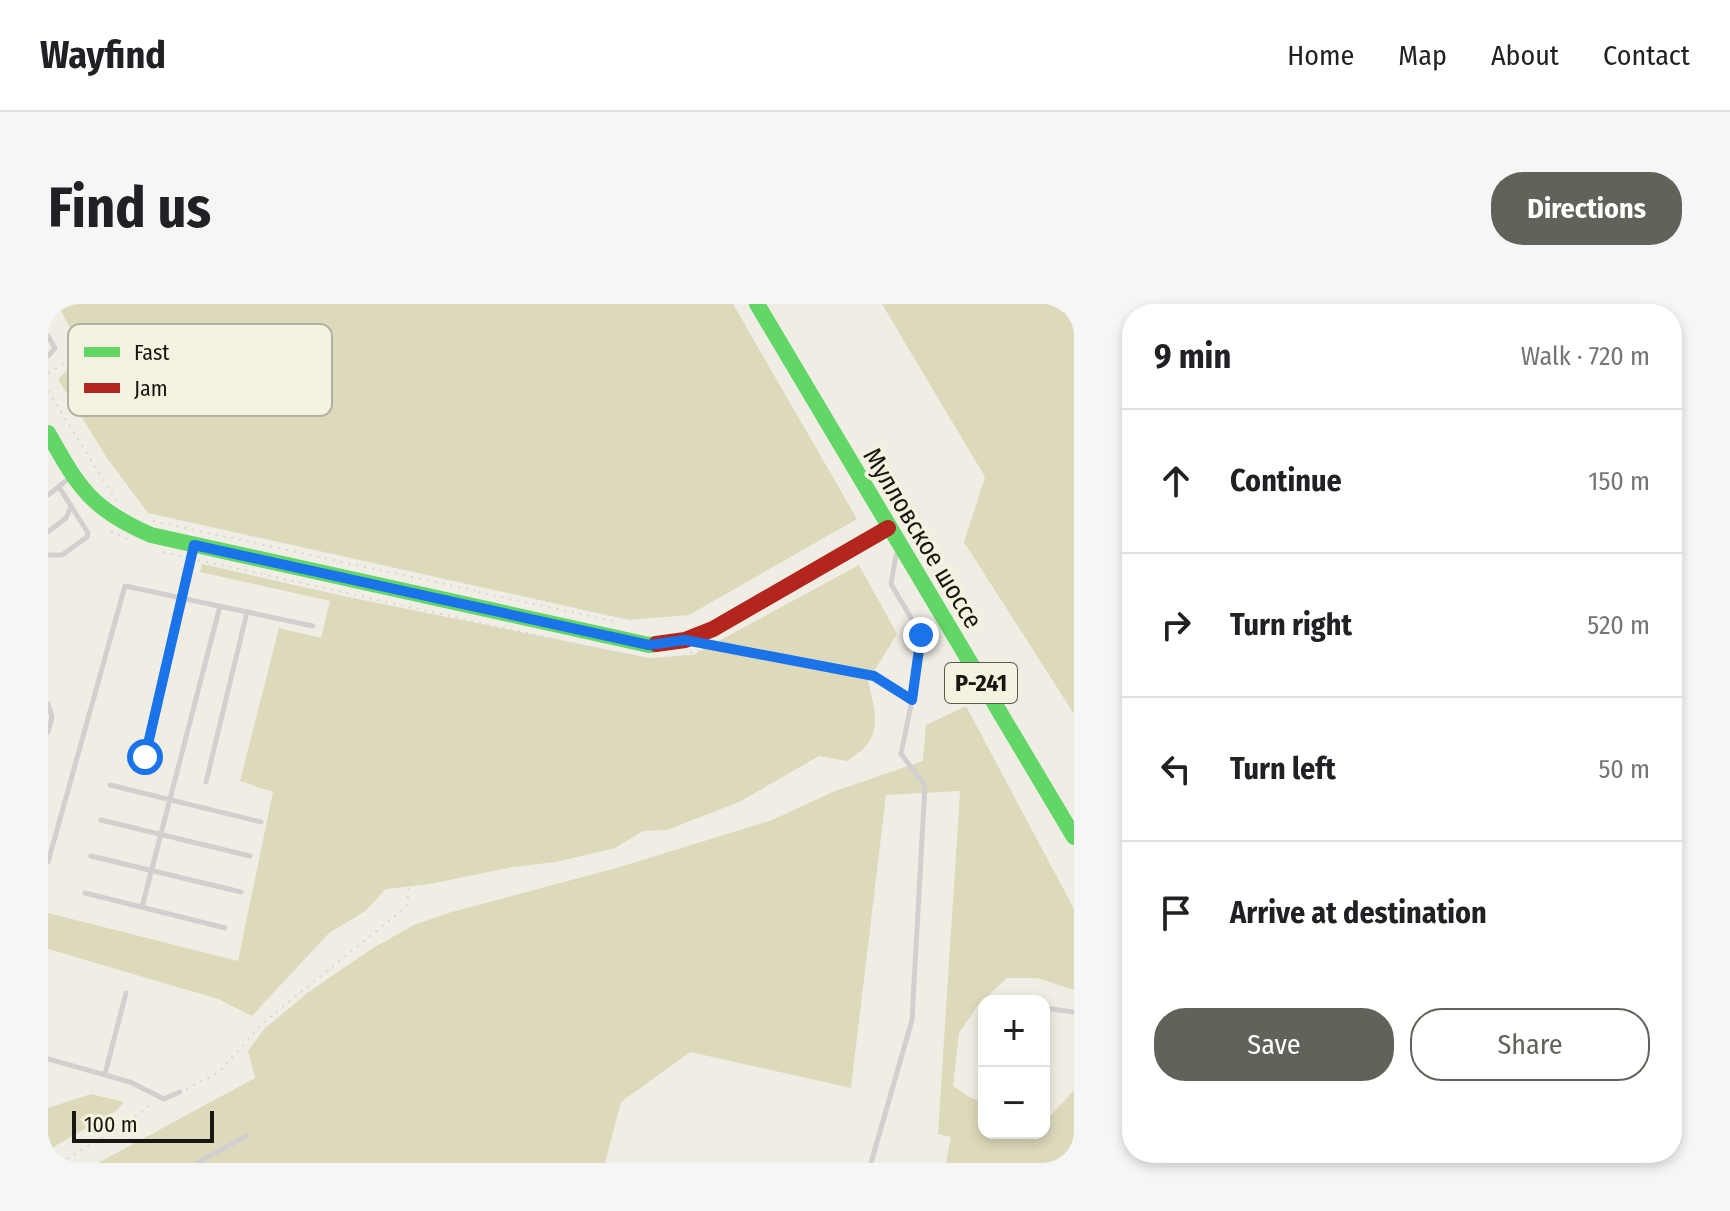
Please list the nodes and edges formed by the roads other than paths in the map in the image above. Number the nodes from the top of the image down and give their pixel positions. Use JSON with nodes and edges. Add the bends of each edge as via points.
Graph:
{"nodes":[{"id":1,"x":757,"y":304,"type":"edge"},
{"id":2,"x":48,"y":336,"type":"edge"},
{"id":3,"x":48,"y":356,"type":"edge"},
{"id":4,"x":48,"y":433,"type":"edge"},
{"id":5,"x":65,"y":482,"type":"junction"},
{"id":6,"x":48,"y":495,"type":"edge"},
{"id":7,"x":71,"y":506,"type":"junction"},
{"id":8,"x":888,"y":528,"type":"junction"},
{"id":9,"x":48,"y":532,"type":"edge"},
{"id":10,"x":898,"y":544,"type":"junction"},
{"id":11,"x":194,"y":545,"type":"junction"},
{"id":12,"x":48,"y":555,"type":"edge"},
{"id":13,"x":182,"y":598,"type":"junction"},
{"id":14,"x":220,"y":606,"type":"junction"},
{"id":15,"x":247,"y":612,"type":"junction"},
{"id":16,"x":313,"y":626,"type":"dead end"},
{"id":17,"x":685,"y":640,"type":"junction"},
{"id":18,"x":912,"y":700,"type":"junction"},
{"id":19,"x":48,"y":704,"type":"edge"},
{"id":20,"x":48,"y":732,"type":"edge"},
{"id":21,"x":145,"y":757,"type":"dead end"},
{"id":22,"x":206,"y":782,"type":"dead end"},
{"id":23,"x":110,"y":785,"type":"dead end"},
{"id":24,"x":170,"y":800,"type":"junction"},
{"id":25,"x":101,"y":820,"type":"dead end"},
{"id":26,"x":261,"y":822,"type":"dead end"},
{"id":27,"x":161,"y":834,"type":"junction"},
{"id":28,"x":1074,"y":837,"type":"edge"},
{"id":29,"x":91,"y":856,"type":"dead end"},
{"id":30,"x":250,"y":856,"type":"dead end"},
{"id":31,"x":48,"y":862,"type":"edge"},
{"id":32,"x":152,"y":870,"type":"junction"},
{"id":33,"x":241,"y":892,"type":"dead end"},
{"id":34,"x":85,"y":893,"type":"dead end"},
{"id":35,"x":142,"y":907,"type":"junction"},
{"id":36,"x":225,"y":928,"type":"dead end"},
{"id":37,"x":126,"y":993,"type":"dead end"},
{"id":38,"x":1050,"y":1009,"type":"edge"},
{"id":39,"x":1074,"y":1012,"type":"edge"},
{"id":40,"x":48,"y":1059,"type":"edge"},
{"id":41,"x":105,"y":1074,"type":"junction"},
{"id":42,"x":180,"y":1092,"type":"road end"},
{"id":43,"x":247,"y":1136,"type":"dead end"},
{"id":44,"x":196,"y":1163,"type":"edge"},
{"id":45,"x":871,"y":1163,"type":"edge"}],
"edges":[{"from":1,"to":8,"type":"main road","name":"Мулловское шоссе","number":"Р-241"},
{"from":2,"to":3,"type":"lane","via":[[55,348]]},
{"from":4,"to":5,"type":"main road"},
{"from":5,"to":6,"type":"lane"},
{"from":5,"to":7,"type":"lane"},
{"from":5,"to":11,"type":"main road","via":[[117,522]]},
{"from":7,"to":9,"type":"lane","via":[[66,518]]},
{"from":7,"to":12,"type":"lane","via":[[87,537],[62,555]]},
{"from":8,"to":10,"type":"main road","name":"Мулловское шоссе","number":"Р-241"},
{"from":8,"to":17,"type":"main road"},
{"from":10,"to":18,"type":"lane","via":[[891,584],[921,635]]},
{"from":10,"to":28,"type":"main road","name":"Мулловское шоссе","number":"Р-241"},
{"from":11,"to":13,"type":"lane"},
{"from":11,"to":17,"type":"main road","via":[[476,599],[649,645]]},
{"from":13,"to":14,"type":"lane"},
{"from":13,"to":21,"type":"lane"},
{"from":13,"to":31,"type":"lane","via":[[125,586]]},
{"from":14,"to":15,"type":"lane"},
{"from":14,"to":24,"type":"lane"},
{"from":15,"to":16,"type":"lane"},
{"from":15,"to":22,"type":"lane"},
{"from":17,"to":18,"type":"lane","via":[[874,676]]},
{"from":18,"to":45,"type":"lane","via":[[901,754],[925,785],[912,1020]]},
{"from":19,"to":20,"type":"lane"},
{"from":23,"to":24,"type":"lane"},
{"from":24,"to":26,"type":"lane"},
{"from":24,"to":27,"type":"lane"},
{"from":25,"to":27,"type":"lane"},
{"from":27,"to":30,"type":"lane"},
{"from":27,"to":32,"type":"lane"},
{"from":29,"to":32,"type":"lane"},
{"from":32,"to":33,"type":"lane"},
{"from":32,"to":35,"type":"lane"},
{"from":34,"to":35,"type":"lane"},
{"from":35,"to":36,"type":"lane"},
{"from":37,"to":41,"type":"lane"},
{"from":38,"to":39,"type":"lane"},
{"from":40,"to":41,"type":"lane"},
{"from":41,"to":42,"type":"lane","via":[[164,1099]]},
{"from":43,"to":44,"type":"lane"}]}
